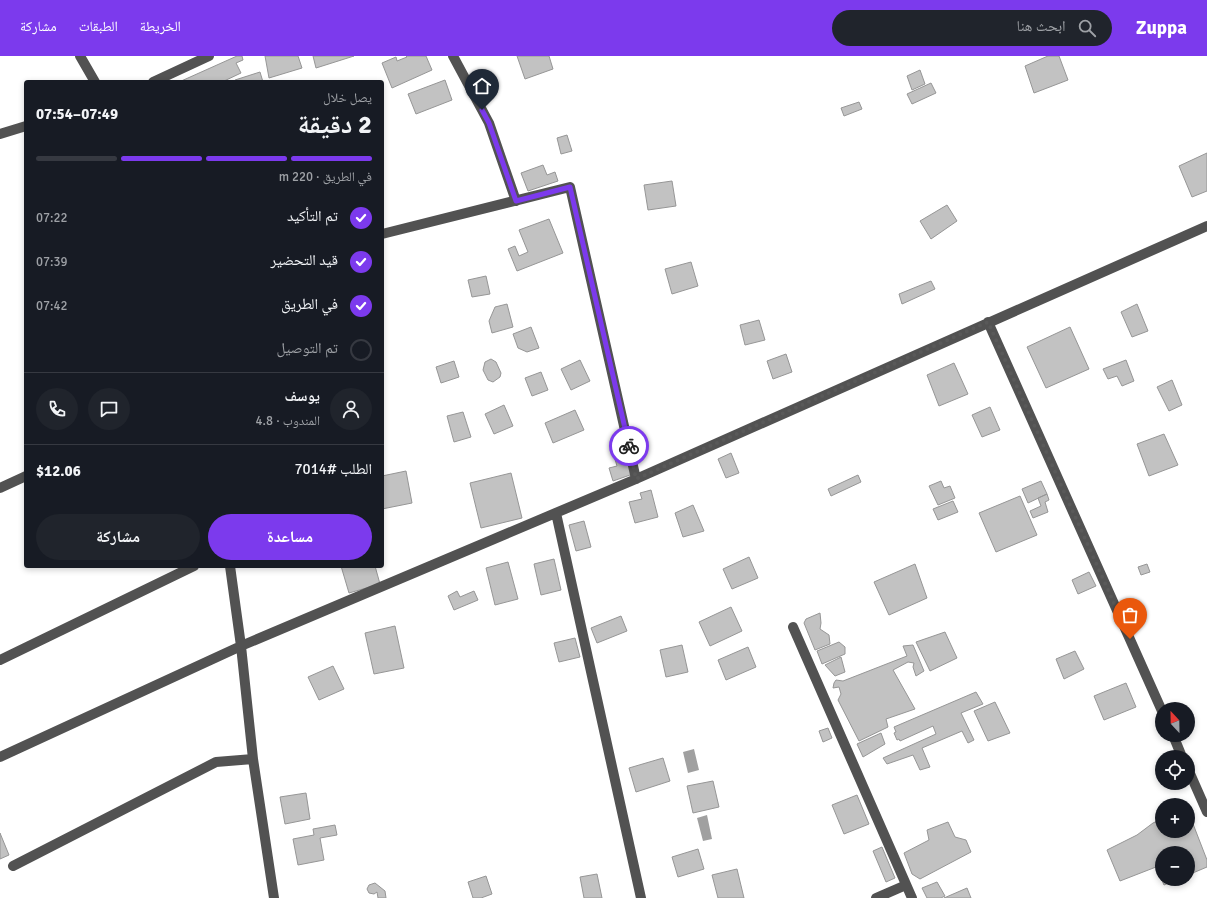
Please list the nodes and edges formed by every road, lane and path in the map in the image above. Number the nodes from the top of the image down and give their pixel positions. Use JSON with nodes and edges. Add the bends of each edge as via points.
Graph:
{"nodes":[{"id":1,"x":80,"y":56,"type":"edge"},
{"id":2,"x":209,"y":56,"type":"edge"},
{"id":3,"x":453,"y":56,"type":"edge"},
{"id":4,"x":94,"y":80,"type":"edge"},
{"id":5,"x":157,"y":80,"type":"edge"},
{"id":6,"x":24,"y":127,"type":"edge"},
{"id":7,"x":0,"y":134,"type":"edge"},
{"id":8,"x":516,"y":201,"type":"junction"},
{"id":9,"x":1207,"y":226,"type":"edge"},
{"id":10,"x":384,"y":234,"type":"edge"},
{"id":11,"x":988,"y":322,"type":"junction"},
{"id":12,"x":24,"y":477,"type":"edge"},
{"id":13,"x":636,"y":479,"type":"junction"},
{"id":14,"x":0,"y":488,"type":"edge"},
{"id":15,"x":556,"y":513,"type":"junction"},
{"id":16,"x":190,"y":568,"type":"edge"},
{"id":17,"x":230,"y":568,"type":"edge"},
{"id":18,"x":793,"y":627,"type":"dead end"},
{"id":19,"x":241,"y":646,"type":"junction"},
{"id":20,"x":0,"y":660,"type":"edge"},
{"id":21,"x":1158,"y":702,"type":"edge"},
{"id":22,"x":0,"y":757,"type":"edge"},
{"id":23,"x":253,"y":759,"type":"junction"},
{"id":24,"x":1195,"y":785,"type":"edge"},
{"id":25,"x":1207,"y":812,"type":"edge"},
{"id":26,"x":13,"y":866,"type":"dead end"},
{"id":27,"x":906,"y":885,"type":"junction"},
{"id":28,"x":274,"y":898,"type":"edge"},
{"id":29,"x":641,"y":898,"type":"edge"},
{"id":30,"x":876,"y":898,"type":"edge"},
{"id":31,"x":912,"y":898,"type":"edge"}],
"edges":[{"from":1,"to":4,"type":"street"},
{"from":2,"to":5,"type":"street"},
{"from":3,"to":8,"type":"street","via":[[489,123]]},
{"from":6,"to":7,"type":"street"},
{"from":8,"to":10,"type":"street"},
{"from":8,"to":13,"type":"street","via":[[570,187]]},
{"from":9,"to":11,"type":"street"},
{"from":11,"to":13,"type":"street"},
{"from":11,"to":21,"type":"street"},
{"from":12,"to":14,"type":"street"},
{"from":13,"to":15,"type":"street"},
{"from":15,"to":19,"type":"street"},
{"from":15,"to":29,"type":"street"},
{"from":16,"to":20,"type":"street"},
{"from":17,"to":19,"type":"street"},
{"from":18,"to":27,"type":"street"},
{"from":19,"to":22,"type":"street"},
{"from":19,"to":23,"type":"street"},
{"from":23,"to":26,"type":"street","via":[[216,762]]},
{"from":23,"to":28,"type":"street"},
{"from":24,"to":25,"type":"street"},
{"from":27,"to":30,"type":"street"},
{"from":27,"to":31,"type":"street"}]}
